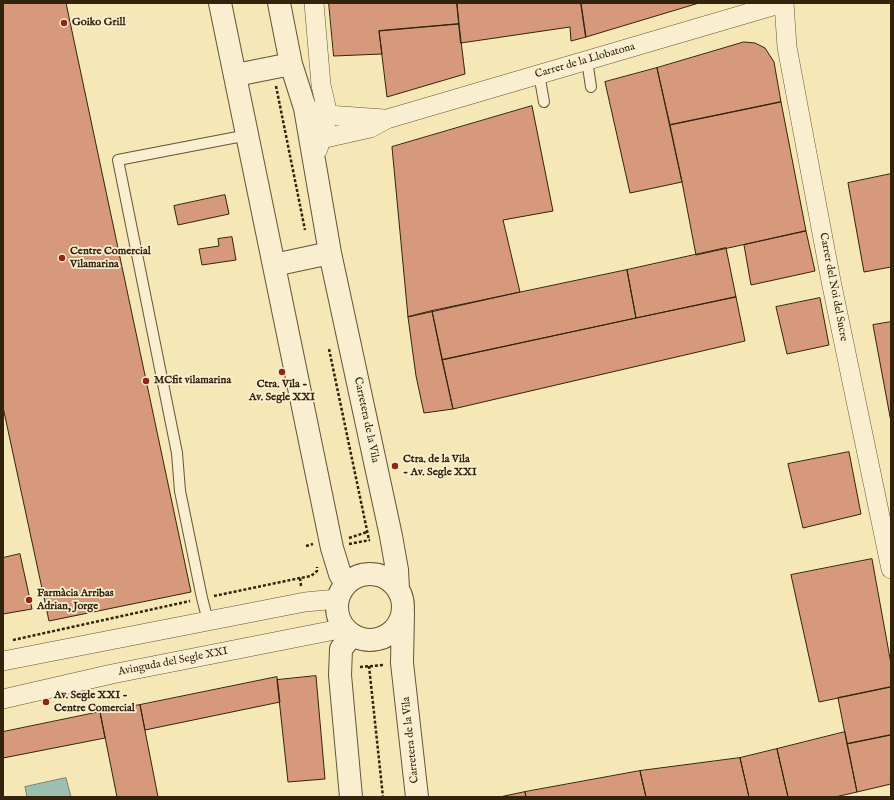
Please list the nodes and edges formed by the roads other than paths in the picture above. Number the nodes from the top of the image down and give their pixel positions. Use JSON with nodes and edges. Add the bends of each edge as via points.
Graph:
{"nodes":[{"id":1,"x":220,"y":3,"type":"edge"},
{"id":2,"x":279,"y":3,"type":"edge"},
{"id":3,"x":314,"y":3,"type":"edge"},
{"id":4,"x":783,"y":3,"type":"edge"},
{"id":5,"x":587,"y":60,"type":"junction"},
{"id":6,"x":291,"y":64,"type":"junction"},
{"id":7,"x":539,"y":74,"type":"junction"},
{"id":8,"x":236,"y":75,"type":"junction"},
{"id":9,"x":591,"y":88,"type":"dead end"},
{"id":10,"x":544,"y":102,"type":"dead end"},
{"id":11,"x":305,"y":108,"type":"junction"},
{"id":12,"x":328,"y":115,"type":"junction"},
{"id":13,"x":387,"y":119,"type":"junction"},
{"id":14,"x":248,"y":135,"type":"junction"},
{"id":15,"x":321,"y":139,"type":"junction"},
{"id":16,"x":314,"y":163,"type":"junction"},
{"id":17,"x":330,"y":253,"type":"junction"},
{"id":18,"x":274,"y":265,"type":"junction"},
{"id":19,"x":891,"y":569,"type":"edge"},
{"id":20,"x":398,"y":589,"type":"junction"},
{"id":21,"x":342,"y":592,"type":"junction"},
{"id":22,"x":403,"y":611,"type":"junction"},
{"id":23,"x":208,"y":621,"type":"junction"},
{"id":24,"x":348,"y":631,"type":"junction"},
{"id":25,"x":3,"y":661,"type":"edge"},
{"id":26,"x":3,"y":699,"type":"edge"},
{"id":27,"x":351,"y":797,"type":"edge"},
{"id":28,"x":417,"y":797,"type":"edge"}],
"edges":[{"from":1,"to":8,"type":"street"},
{"from":2,"to":6,"type":"street","name":"Carretera de la Vila"},
{"from":3,"to":12,"type":"street","via":[[321,84]]},
{"from":4,"to":5,"type":"street","name":"Carrer de la Llobatona"},
{"from":4,"to":19,"type":"street","name":"Carrer del Noi del Sucre","via":[[787,47],[828,266]]},
{"from":5,"to":7,"type":"street","name":"Carrer de la Llobatona"},
{"from":5,"to":9,"type":"lane"},
{"from":6,"to":8,"type":"street"},
{"from":6,"to":11,"type":"street","name":"Carretera de la Vila"},
{"from":7,"to":10,"type":"lane"},
{"from":7,"to":13,"type":"street","name":"Carrer de la Llobatona"},
{"from":8,"to":14,"type":"street"},
{"from":11,"to":12,"type":"street","name":"Carrer de la Llobatona"},
{"from":11,"to":16,"type":"street","name":"Carretera de la Vila"},
{"from":12,"to":13,"type":"street","name":"Carrer de la Llobatona"},
{"from":12,"to":15,"type":"street"},
{"from":13,"to":15,"type":"street","name":"Carrer de la Llobatona","via":[[370,128]]},
{"from":14,"to":18,"type":"street"},
{"from":14,"to":23,"type":"lane","via":[[118,160],[178,453],[180,491]]},
{"from":15,"to":16,"type":"street"},
{"from":16,"to":17,"type":"street","name":"Carretera de la Vila"},
{"from":17,"to":18,"type":"street"},
{"from":17,"to":20,"type":"street","name":"Carretera de la Vila","via":[[391,536]]},
{"from":18,"to":21,"type":"street"},
{"from":20,"to":21,"type":"street","via":[[388,578],[373,574],[358,575]]},
{"from":20,"to":22,"type":"street","via":[[404,603]]},
{"from":21,"to":23,"type":"street"},
{"from":21,"to":24,"type":"street","via":[[338,614]]},
{"from":22,"to":24,"type":"street","via":[[396,628],[380,639],[360,639]]},
{"from":22,"to":28,"type":"street","name":"Carretera de la Vila","via":[[402,663]]},
{"from":23,"to":25,"type":"street"},
{"from":24,"to":26,"type":"street","name":"Avinguda del Segle XXI","via":[[112,674]]},
{"from":24,"to":27,"type":"street","via":[[341,649],[340,675]]}]}
